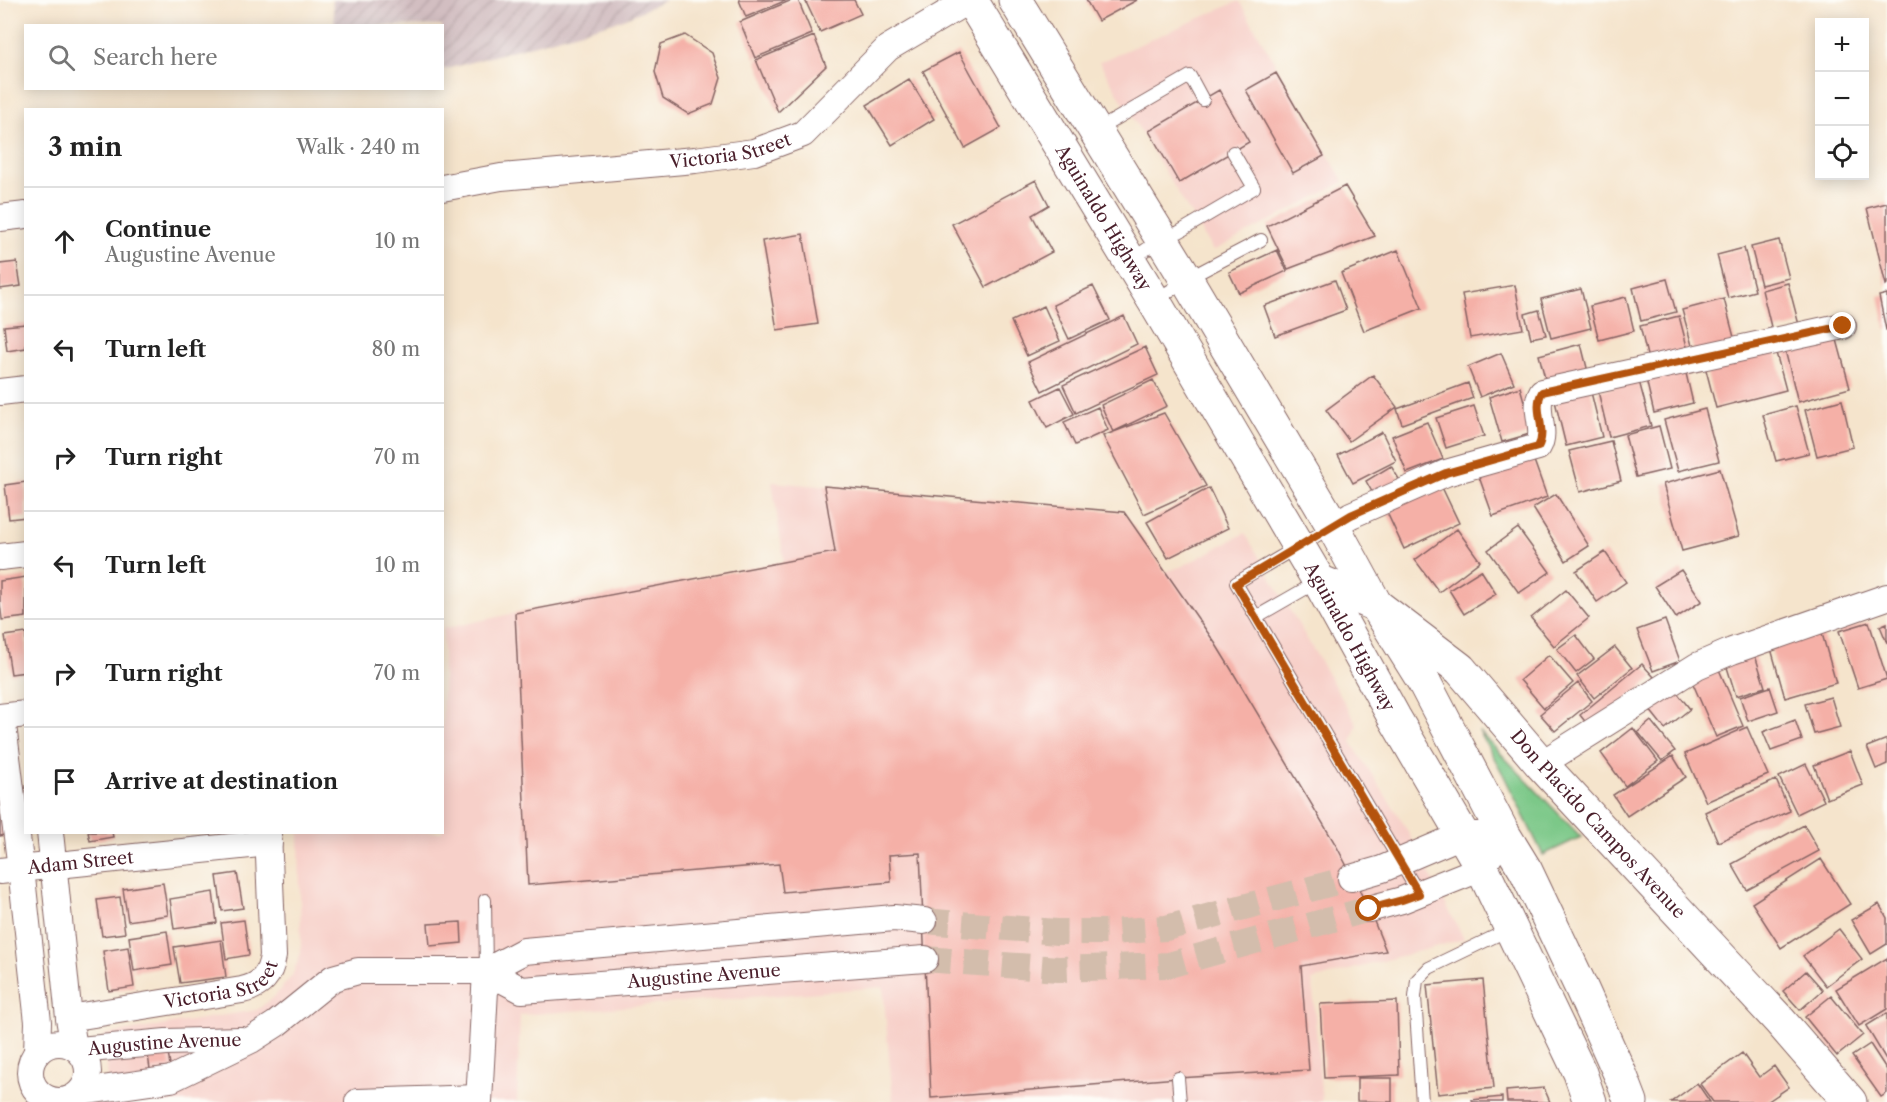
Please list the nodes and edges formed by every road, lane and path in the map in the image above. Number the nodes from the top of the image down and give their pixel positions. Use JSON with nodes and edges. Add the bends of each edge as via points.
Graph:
{"nodes":[{"id":1,"x":970,"y":0,"type":"edge"},
{"id":2,"x":1015,"y":0,"type":"edge"},
{"id":3,"x":1203,"y":99,"type":"dead end"},
{"id":4,"x":1096,"y":131,"type":"junction"},
{"id":5,"x":1233,"y":152,"type":"dead end"},
{"id":6,"x":444,"y":188,"type":"edge"},
{"id":7,"x":24,"y":215,"type":"edge"},
{"id":8,"x":0,"y":218,"type":"edge"},
{"id":9,"x":1161,"y":239,"type":"junction"},
{"id":10,"x":1261,"y":240,"type":"dead end"},
{"id":11,"x":1129,"y":261,"type":"junction"},
{"id":12,"x":1187,"y":280,"type":"junction"},
{"id":13,"x":1154,"y":301,"type":"junction"},
{"id":14,"x":1843,"y":326,"type":"dead end"},
{"id":15,"x":24,"y":388,"type":"edge"},
{"id":16,"x":0,"y":392,"type":"edge"},
{"id":17,"x":1333,"y":525,"type":"junction"},
{"id":18,"x":1298,"y":546,"type":"junction"},
{"id":19,"x":24,"y":554,"type":"edge"},
{"id":20,"x":0,"y":557,"type":"edge"},
{"id":21,"x":1319,"y":581,"type":"junction"},
{"id":22,"x":1887,"y":597,"type":"edge"},
{"id":23,"x":1376,"y":604,"type":"junction"},
{"id":24,"x":1256,"y":617,"type":"junction"},
{"id":25,"x":9,"y":716,"type":"edge"},
{"id":26,"x":1541,"y":764,"type":"junction"},
{"id":27,"x":50,"y":834,"type":"edge"},
{"id":28,"x":1462,"y":835,"type":"junction"},
{"id":29,"x":1504,"y":835,"type":"junction"},
{"id":30,"x":268,"y":838,"type":"edge"},
{"id":31,"x":1400,"y":861,"type":"junction"},
{"id":32,"x":54,"y":866,"type":"junction"},
{"id":33,"x":1482,"y":868,"type":"junction"},
{"id":34,"x":11,"y":870,"type":"edge"},
{"id":35,"x":1351,"y":878,"type":"tunnel mouth"},
{"id":36,"x":1419,"y":894,"type":"junction"},
{"id":37,"x":485,"y":900,"type":"dead end"},
{"id":38,"x":1369,"y":909,"type":"tunnel mouth"},
{"id":39,"x":924,"y":921,"type":"tunnel mouth"},
{"id":40,"x":1511,"y":928,"type":"junction"},
{"id":41,"x":925,"y":959,"type":"tunnel mouth"},
{"id":42,"x":486,"y":971,"type":"junction"},
{"id":43,"x":69,"y":1018,"type":"junction"},
{"id":44,"x":251,"y":1040,"type":"junction"},
{"id":45,"x":76,"y":1048,"type":"junction"},
{"id":46,"x":37,"y":1053,"type":"junction"},
{"id":47,"x":1178,"y":1078,"type":"dead end"},
{"id":48,"x":81,"y":1092,"type":"junction"},
{"id":49,"x":479,"y":1100,"type":"edge"},
{"id":50,"x":49,"y":1101,"type":"edge"},
{"id":51,"x":358,"y":1102,"type":"edge"},
{"id":52,"x":1180,"y":1102,"type":"edge"},
{"id":53,"x":1422,"y":1102,"type":"edge"},
{"id":54,"x":1590,"y":1102,"type":"edge"},
{"id":55,"x":1631,"y":1102,"type":"edge"},
{"id":56,"x":1850,"y":1102,"type":"edge"}],
"edges":[{"from":1,"to":6,"type":"street","name":"Victoria Street","via":[[888,48],[803,134],[754,152],[501,177]]},
{"from":1,"to":11,"type":"main road","name":"Aguinaldo Highway"},
{"from":2,"to":4,"type":"main road"},
{"from":3,"to":4,"type":"lane","via":[[1190,76]]},
{"from":4,"to":9,"type":"main road"},
{"from":5,"to":9,"type":"lane","via":[[1254,188]]},
{"from":7,"to":8,"type":"street"},
{"from":9,"to":11,"type":"lane"},
{"from":9,"to":12,"type":"main road"},
{"from":10,"to":12,"type":"lane"},
{"from":11,"to":13,"type":"main road","name":"Aguinaldo Highway"},
{"from":12,"to":13,"type":"lane"},
{"from":12,"to":17,"type":"main road"},
{"from":13,"to":18,"type":"main road","name":"Aguinaldo Highway"},
{"from":14,"to":17,"type":"street","via":[[1542,392],[1538,399],[1542,440],[1538,447],[1446,473]]},
{"from":15,"to":16,"type":"street"},
{"from":17,"to":18,"type":"lane"},
{"from":17,"to":23,"type":"main road"},
{"from":18,"to":21,"type":"main road","name":"Aguinaldo Highway"},
{"from":18,"to":24,"type":"lane","via":[[1236,584]]},
{"from":19,"to":20,"type":"street"},
{"from":21,"to":23,"type":"main road","name":"Don Placido Campos Avenue"},
{"from":21,"to":24,"type":"lane"},
{"from":21,"to":28,"type":"main road","name":"Aguinaldo Highway"},
{"from":22,"to":26,"type":"street","via":[[1697,666]]},
{"from":23,"to":26,"type":"main road","name":"Don Placido Campos Avenue","via":[[1460,669]]},
{"from":23,"to":29,"type":"main road","via":[[1424,682]]},
{"from":24,"to":31,"type":"lane"},
{"from":25,"to":34,"type":"street"},
{"from":26,"to":56,"type":"main road","name":"Don Placido Campos Avenue"},
{"from":27,"to":32,"type":"street"},
{"from":28,"to":29,"type":"street"},
{"from":28,"to":31,"type":"street"},
{"from":28,"to":33,"type":"main road","name":"Aguinaldo Highway"},
{"from":29,"to":33,"type":"street"},
{"from":29,"to":55,"type":"main road","via":[[1526,871]]},
{"from":30,"to":32,"type":"street","name":"Adam Street"},
{"from":30,"to":43,"type":"street","name":"Victoria Street","via":[[273,957],[264,979],[242,990]]},
{"from":31,"to":35,"type":"street"},
{"from":31,"to":36,"type":"lane"},
{"from":32,"to":34,"type":"street","name":"Adam Street"},
{"from":32,"to":43,"type":"street"},
{"from":33,"to":36,"type":"street"},
{"from":33,"to":40,"type":"main road","name":"Aguinaldo Highway"},
{"from":34,"to":46,"type":"street","via":[[38,1022]]},
{"from":36,"to":38,"type":"street"},
{"from":37,"to":42,"type":"lane"},
{"from":39,"to":42,"type":"street","name":"Augustine Avenue","via":[[894,918],[524,951]]},
{"from":40,"to":53,"type":"lane","via":[[1429,968],[1417,980]]},
{"from":40,"to":54,"type":"main road","name":"Aguinaldo Highway"},
{"from":41,"to":42,"type":"street","name":"Augustine Avenue","via":[[522,990]]},
{"from":42,"to":44,"type":"street","name":"Augustine Avenue","via":[[358,971],[333,978]]},
{"from":42,"to":49,"type":"street"},
{"from":43,"to":45,"type":"street"},
{"from":44,"to":45,"type":"street","name":"Augustine Avenue"},
{"from":44,"to":48,"type":"street","name":"Augustine Avenue","via":[[171,1079]]},
{"from":45,"to":46,"type":"street","via":[[54,1044]]},
{"from":45,"to":48,"type":"street","via":[[86,1059],[89,1070]]},
{"from":46,"to":50,"type":"street","via":[[30,1074],[33,1085]]},
{"from":47,"to":52,"type":"lane"},
{"from":48,"to":50,"type":"street","via":[[71,1099]]},
{"from":49,"to":51,"type":"street"}]}
